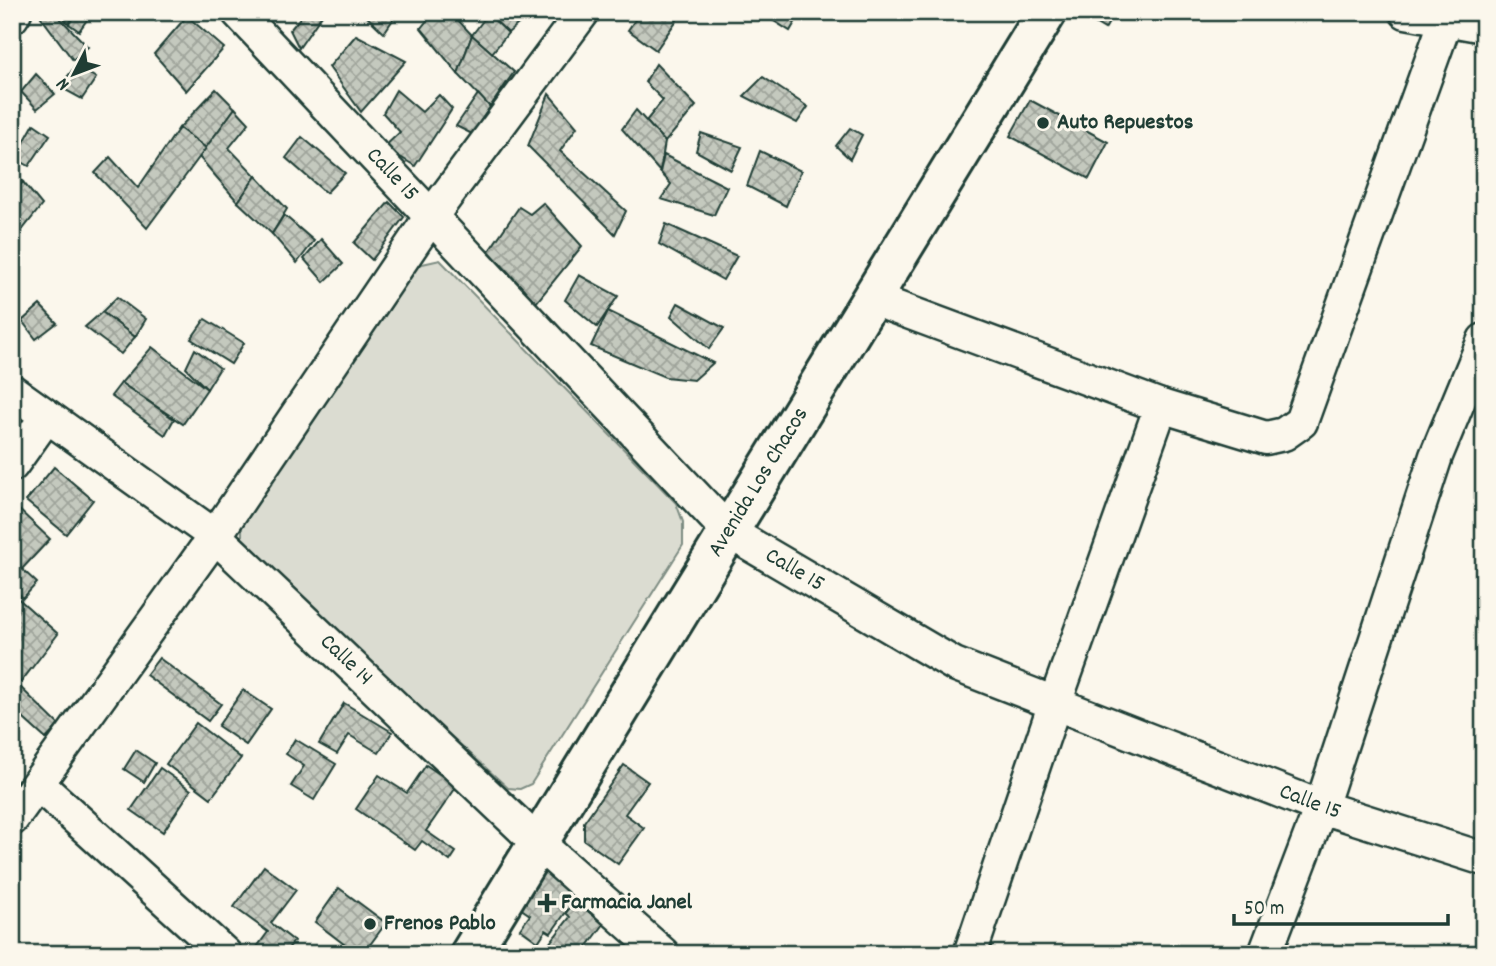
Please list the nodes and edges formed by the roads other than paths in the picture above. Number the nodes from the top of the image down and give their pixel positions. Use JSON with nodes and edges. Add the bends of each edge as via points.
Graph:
{"nodes":[{"id":1,"x":15,"y":12,"type":"edge"},
{"id":2,"x":238,"y":12,"type":"edge"},
{"id":3,"x":583,"y":12,"type":"edge"},
{"id":4,"x":1047,"y":12,"type":"edge"},
{"id":5,"x":1406,"y":12,"type":"edge"},
{"id":6,"x":12,"y":17,"type":"edge"},
{"id":7,"x":1446,"y":20,"type":"junction"},
{"id":8,"x":1484,"y":26,"type":"edge"},
{"id":9,"x":430,"y":218,"type":"junction"},
{"id":10,"x":873,"y":299,"type":"junction"},
{"id":11,"x":1484,"y":340,"type":"edge"},
{"id":12,"x":12,"y":391,"type":"edge"},
{"id":13,"x":1161,"y":406,"type":"junction"},
{"id":14,"x":47,"y":415,"type":"junction"},
{"id":15,"x":12,"y":465,"type":"edge"},
{"id":16,"x":729,"y":532,"type":"junction"},
{"id":17,"x":215,"y":536,"type":"junction"},
{"id":18,"x":1055,"y":703,"type":"junction"},
{"id":19,"x":38,"y":784,"type":"junction"},
{"id":20,"x":1321,"y":807,"type":"junction"},
{"id":21,"x":12,"y":820,"type":"edge"},
{"id":22,"x":540,"y":844,"type":"junction"},
{"id":23,"x":1484,"y":859,"type":"edge"},
{"id":24,"x":225,"y":954,"type":"edge"},
{"id":25,"x":470,"y":954,"type":"edge"},
{"id":26,"x":663,"y":954,"type":"edge"},
{"id":27,"x":970,"y":954,"type":"edge"},
{"id":28,"x":1265,"y":954,"type":"edge"}],
"edges":[{"from":1,"to":6,"type":"street"},
{"from":2,"to":9,"type":"street","name":"Calle 15"},
{"from":3,"to":9,"type":"street"},
{"from":4,"to":10,"type":"street","name":"Avenida Los Chacos"},
{"from":5,"to":7,"type":"street"},
{"from":7,"to":8,"type":"street"},
{"from":7,"to":13,"type":"street","via":[[1301,422],[1284,434],[1266,438]]},
{"from":9,"to":16,"type":"street","name":"Calle 15"},
{"from":9,"to":17,"type":"street"},
{"from":10,"to":13,"type":"street"},
{"from":10,"to":16,"type":"street","name":"Avenida Los Chacos"},
{"from":11,"to":20,"type":"street","via":[[1436,456]]},
{"from":12,"to":14,"type":"street","name":"Calle 14"},
{"from":13,"to":18,"type":"street"},
{"from":14,"to":15,"type":"street"},
{"from":14,"to":17,"type":"street","name":"Calle 14"},
{"from":16,"to":18,"type":"street","name":"Calle 15","via":[[954,664]]},
{"from":16,"to":22,"type":"street","name":"Avenida Los Chacos"},
{"from":17,"to":19,"type":"street"},
{"from":17,"to":22,"type":"street","name":"Calle 14"},
{"from":18,"to":20,"type":"street","name":"Calle 15"},
{"from":18,"to":27,"type":"street"},
{"from":19,"to":21,"type":"street"},
{"from":19,"to":24,"type":"street"},
{"from":20,"to":23,"type":"street","name":"Calle 15"},
{"from":20,"to":28,"type":"street"},
{"from":22,"to":25,"type":"street","name":"Avenida Los Chacos"},
{"from":22,"to":26,"type":"street","name":"Calle 14"}]}
